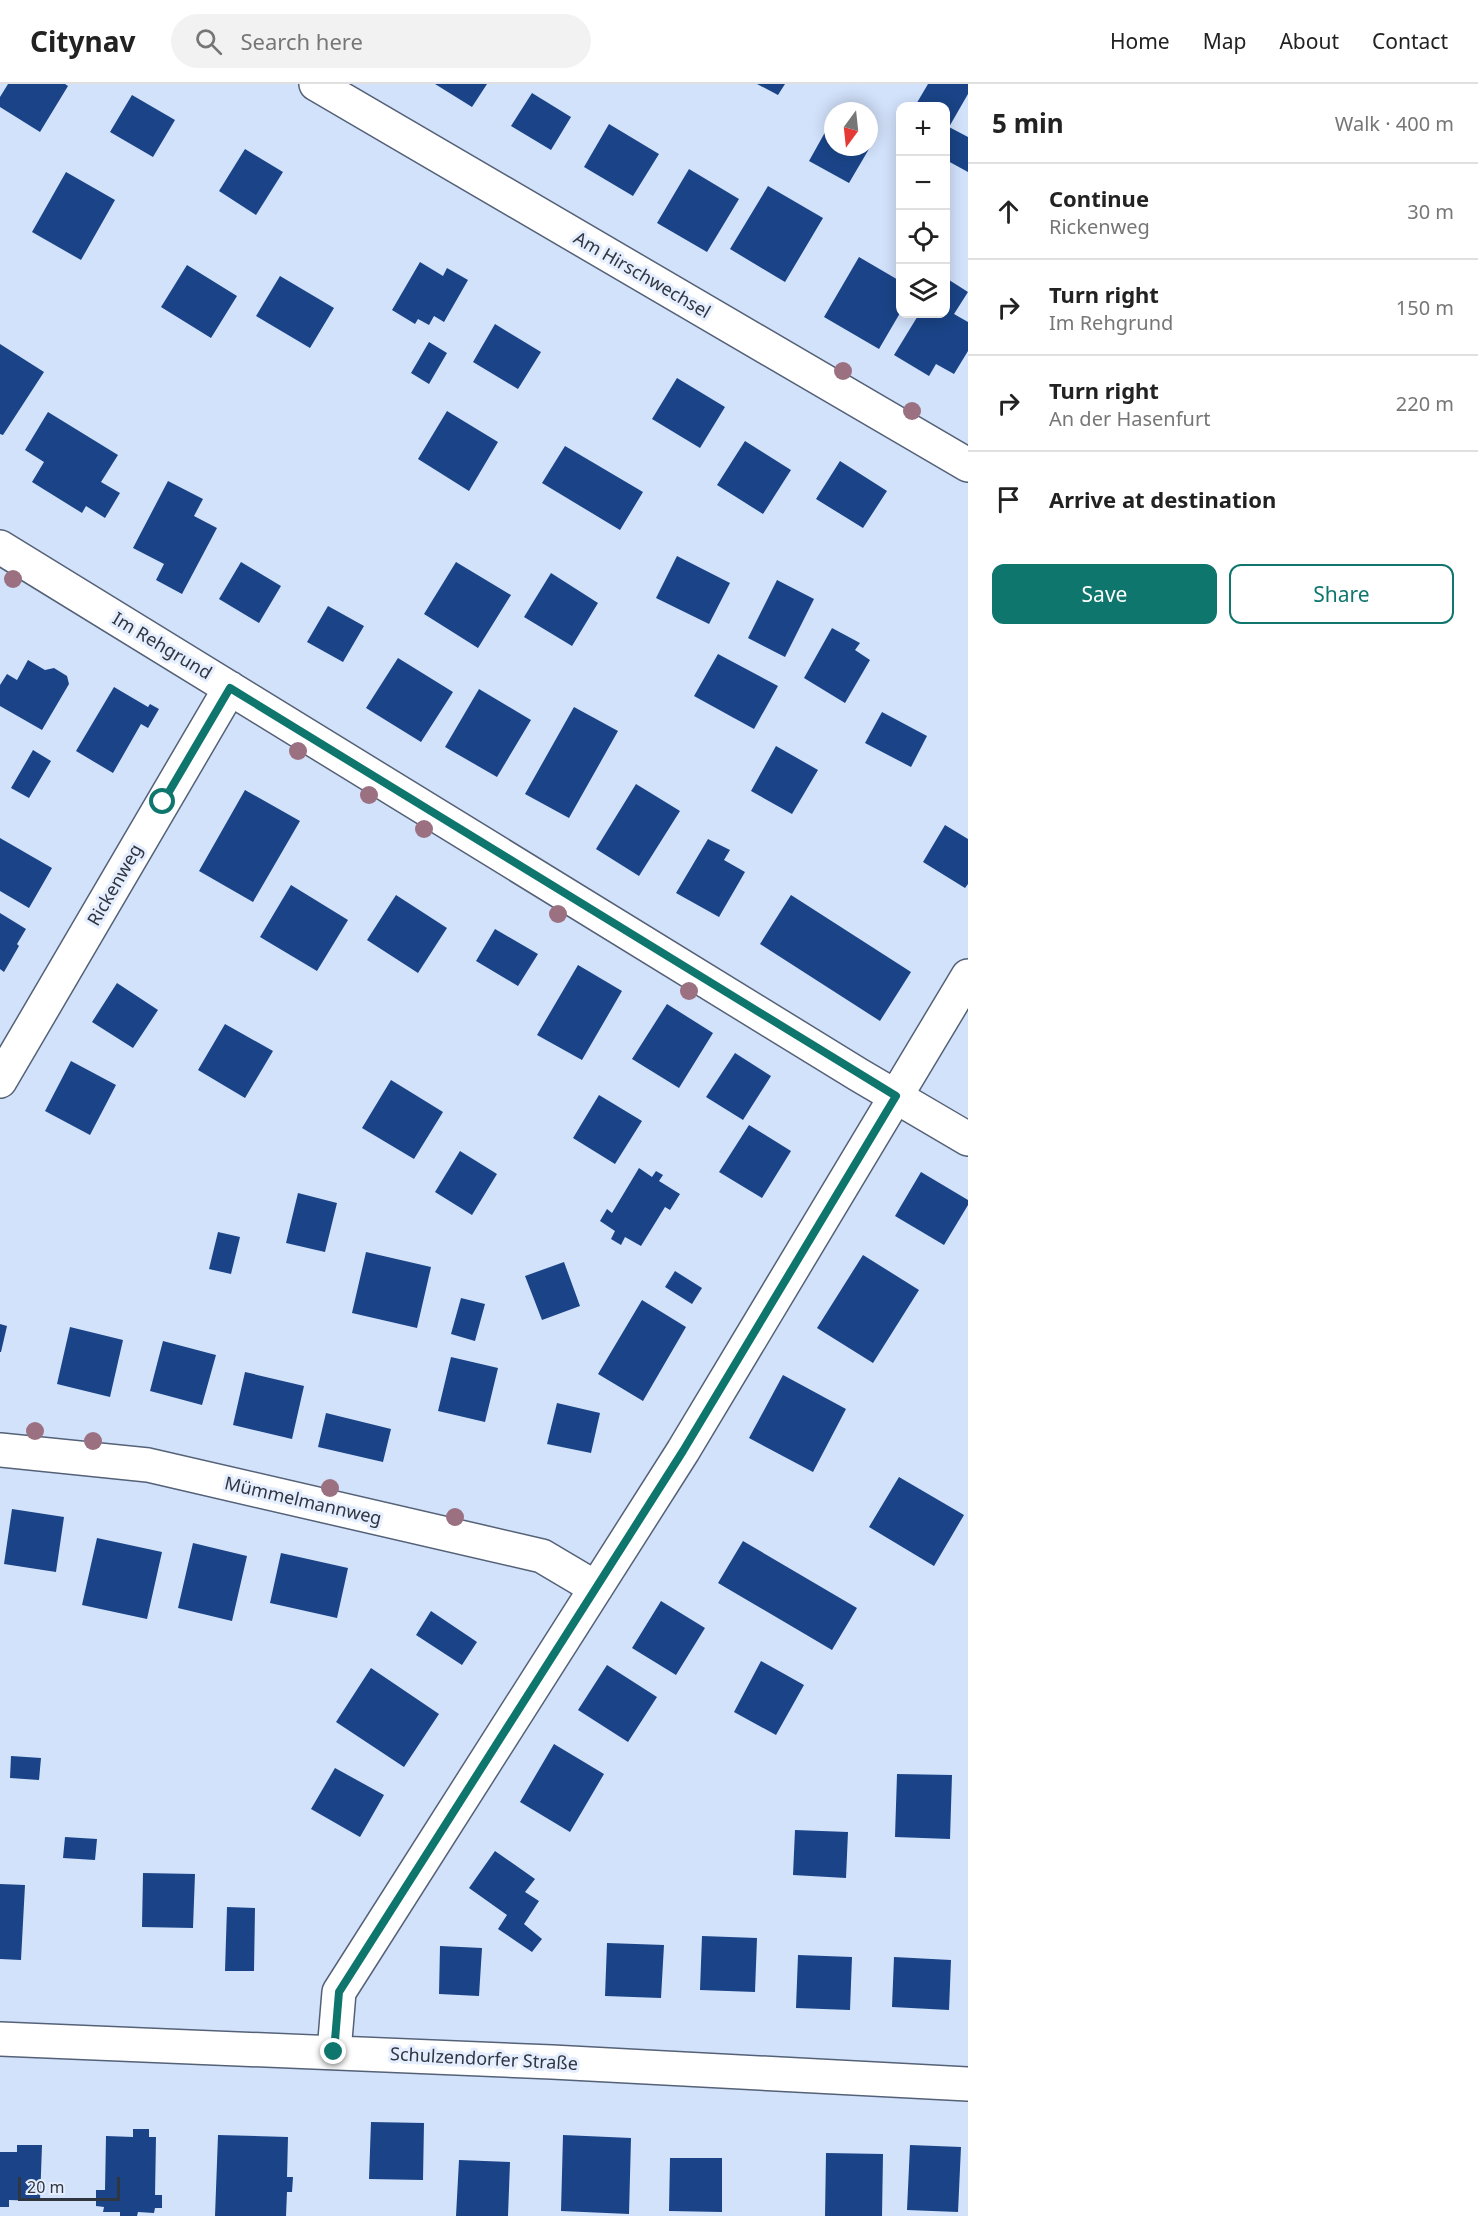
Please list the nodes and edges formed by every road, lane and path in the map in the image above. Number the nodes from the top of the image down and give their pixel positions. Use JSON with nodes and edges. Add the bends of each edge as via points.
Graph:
{"nodes":[{"id":1,"x":316,"y":84,"type":"edge"},
{"id":2,"x":968,"y":465,"type":"edge"},
{"id":3,"x":0,"y":547,"type":"edge"},
{"id":4,"x":230,"y":688,"type":"junction"},
{"id":5,"x":968,"y":976,"type":"edge"},
{"id":6,"x":0,"y":1081,"type":"edge"},
{"id":7,"x":896,"y":1096,"type":"junction"},
{"id":8,"x":968,"y":1139,"type":"edge"},
{"id":9,"x":0,"y":1450,"type":"edge"},
{"id":10,"x":596,"y":1588,"type":"junction"},
{"id":11,"x":0,"y":2038,"type":"edge"},
{"id":12,"x":334,"y":2052,"type":"junction"},
{"id":13,"x":968,"y":2084,"type":"edge"}],
"edges":[{"from":1,"to":2,"type":"street","name":"Am Hirschwechsel"},
{"from":3,"to":4,"type":"street","name":"Im Rehgrund"},
{"from":4,"to":6,"type":"street","name":"Rickenweg"},
{"from":4,"to":7,"type":"street","name":"Im Rehgrund"},
{"from":5,"to":7,"type":"street"},
{"from":7,"to":8,"type":"street","name":"Im Rehgrund"},
{"from":7,"to":10,"type":"street"},
{"from":9,"to":10,"type":"street","name":"Mümmelmannweg","via":[[148,1465],[542,1556]]},
{"from":10,"to":12,"type":"street","via":[[339,1992]]},
{"from":11,"to":12,"type":"street","name":"Schulzendorfer Straße"},
{"from":12,"to":13,"type":"street","name":"Schulzendorfer Straße"}]}
